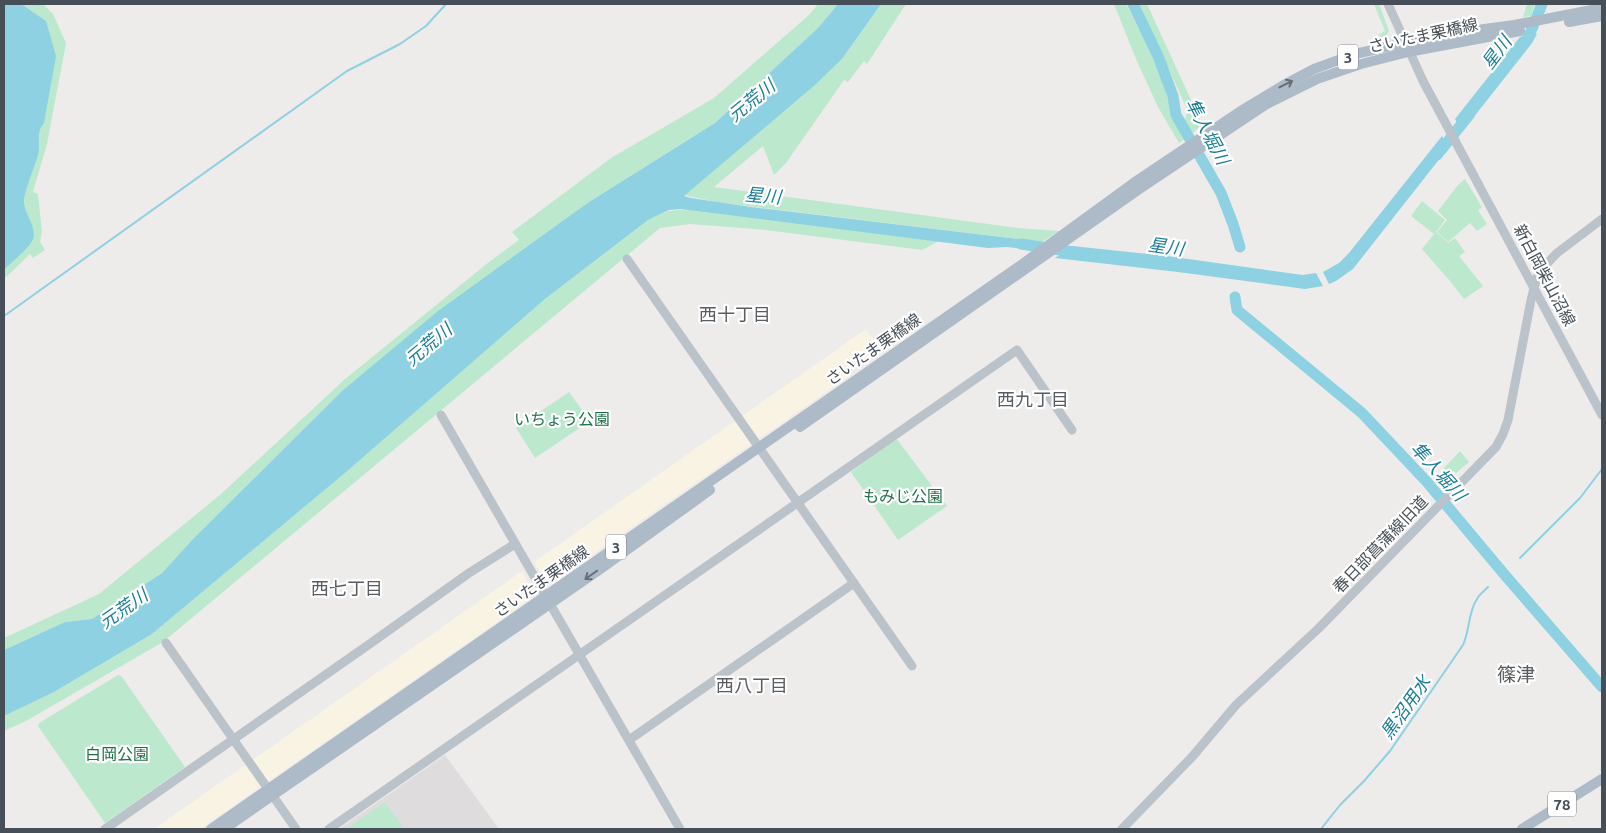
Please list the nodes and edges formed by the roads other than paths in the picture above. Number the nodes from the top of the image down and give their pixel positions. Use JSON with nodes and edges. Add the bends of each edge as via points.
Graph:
{"nodes":[{"id":1,"x":1388,"y":4,"type":"edge"},
{"id":2,"x":1602,"y":8,"type":"edge"},
{"id":3,"x":1602,"y":16,"type":"edge"},
{"id":4,"x":1554,"y":22,"type":"junction"},
{"id":5,"x":1406,"y":47,"type":"junction"},
{"id":6,"x":1190,"y":151,"type":"junction"},
{"id":7,"x":1602,"y":219,"type":"edge"},
{"id":8,"x":627,"y":259,"type":"dead end"},
{"id":9,"x":1534,"y":286,"type":"junction"},
{"id":10,"x":441,"y":415,"type":"dead end"},
{"id":11,"x":1602,"y":415,"type":"edge"},
{"id":12,"x":1072,"y":430,"type":"dead end"},
{"id":13,"x":761,"y":450,"type":"junction"},
{"id":14,"x":798,"y":502,"type":"junction"},
{"id":15,"x":515,"y":544,"type":"junction"},
{"id":16,"x":854,"y":583,"type":"junction"},
{"id":17,"x":547,"y":600,"type":"junction"},
{"id":18,"x":166,"y":643,"type":"dead end"},
{"id":19,"x":579,"y":656,"type":"junction"},
{"id":20,"x":912,"y":666,"type":"dead end"},
{"id":21,"x":234,"y":740,"type":"junction"},
{"id":22,"x":629,"y":740,"type":"junction"},
{"id":23,"x":1602,"y":779,"type":"edge"},
{"id":24,"x":271,"y":792,"type":"junction"},
{"id":25,"x":105,"y":829,"type":"edge"},
{"id":26,"x":211,"y":829,"type":"edge"},
{"id":27,"x":224,"y":829,"type":"edge"},
{"id":28,"x":296,"y":829,"type":"edge"},
{"id":29,"x":329,"y":829,"type":"edge"},
{"id":30,"x":680,"y":829,"type":"edge"},
{"id":31,"x":1122,"y":829,"type":"edge"},
{"id":32,"x":1522,"y":829,"type":"edge"}],
"edges":[{"from":1,"to":5,"type":"street"},
{"from":2,"to":4,"type":"main road","name":"さいたま栗橋線","number":"3"},
{"from":3,"to":4,"type":"main road","name":"さいたま栗橋線","number":"3"},
{"from":4,"to":5,"type":"main road","name":"さいたま栗橋線","number":"3"},
{"from":5,"to":6,"type":"main road","name":"さいたま栗橋線","number":"3","via":[[1299,87]]},
{"from":5,"to":9,"type":"street","name":"新白岡柴山沼線"},
{"from":6,"to":13,"type":"main road","name":"さいたま栗橋線","number":"3","via":[[1061,236]]},
{"from":6,"to":13,"type":"main road","name":"さいたま栗橋線","number":"3","via":[[1073,238]]},
{"from":7,"to":9,"type":"street","name":"春日部菖蒲線旧道","via":[[1549,261]]},
{"from":8,"to":13,"type":"street"},
{"from":9,"to":11,"type":"street","name":"新白岡柴山沼線"},
{"from":9,"to":31,"type":"street","name":"春日部菖蒲線旧道","via":[[1508,420],[1487,458],[1323,624],[1236,705],[1192,757]]},
{"from":10,"to":15,"type":"street"},
{"from":12,"to":14,"type":"street","via":[[1017,350]]},
{"from":13,"to":14,"type":"street"},
{"from":13,"to":17,"type":"main road","name":"さいたま栗橋線","number":"3"},
{"from":14,"to":16,"type":"street"},
{"from":14,"to":19,"type":"street"},
{"from":15,"to":17,"type":"street"},
{"from":15,"to":21,"type":"street","via":[[469,573]]},
{"from":16,"to":20,"type":"street"},
{"from":16,"to":22,"type":"street"},
{"from":17,"to":19,"type":"street"},
{"from":17,"to":24,"type":"main road","name":"さいたま栗橋線","number":"3"},
{"from":18,"to":21,"type":"street"},
{"from":19,"to":22,"type":"street"},
{"from":19,"to":29,"type":"street"},
{"from":21,"to":24,"type":"street"},
{"from":21,"to":25,"type":"street"},
{"from":22,"to":30,"type":"street"},
{"from":23,"to":32,"type":"main road","number":"78"},
{"from":24,"to":26,"type":"main road","name":"さいたま栗橋線","number":"3"},
{"from":24,"to":27,"type":"main road","name":"さいたま栗橋線","number":"3"},
{"from":24,"to":28,"type":"street"}]}
